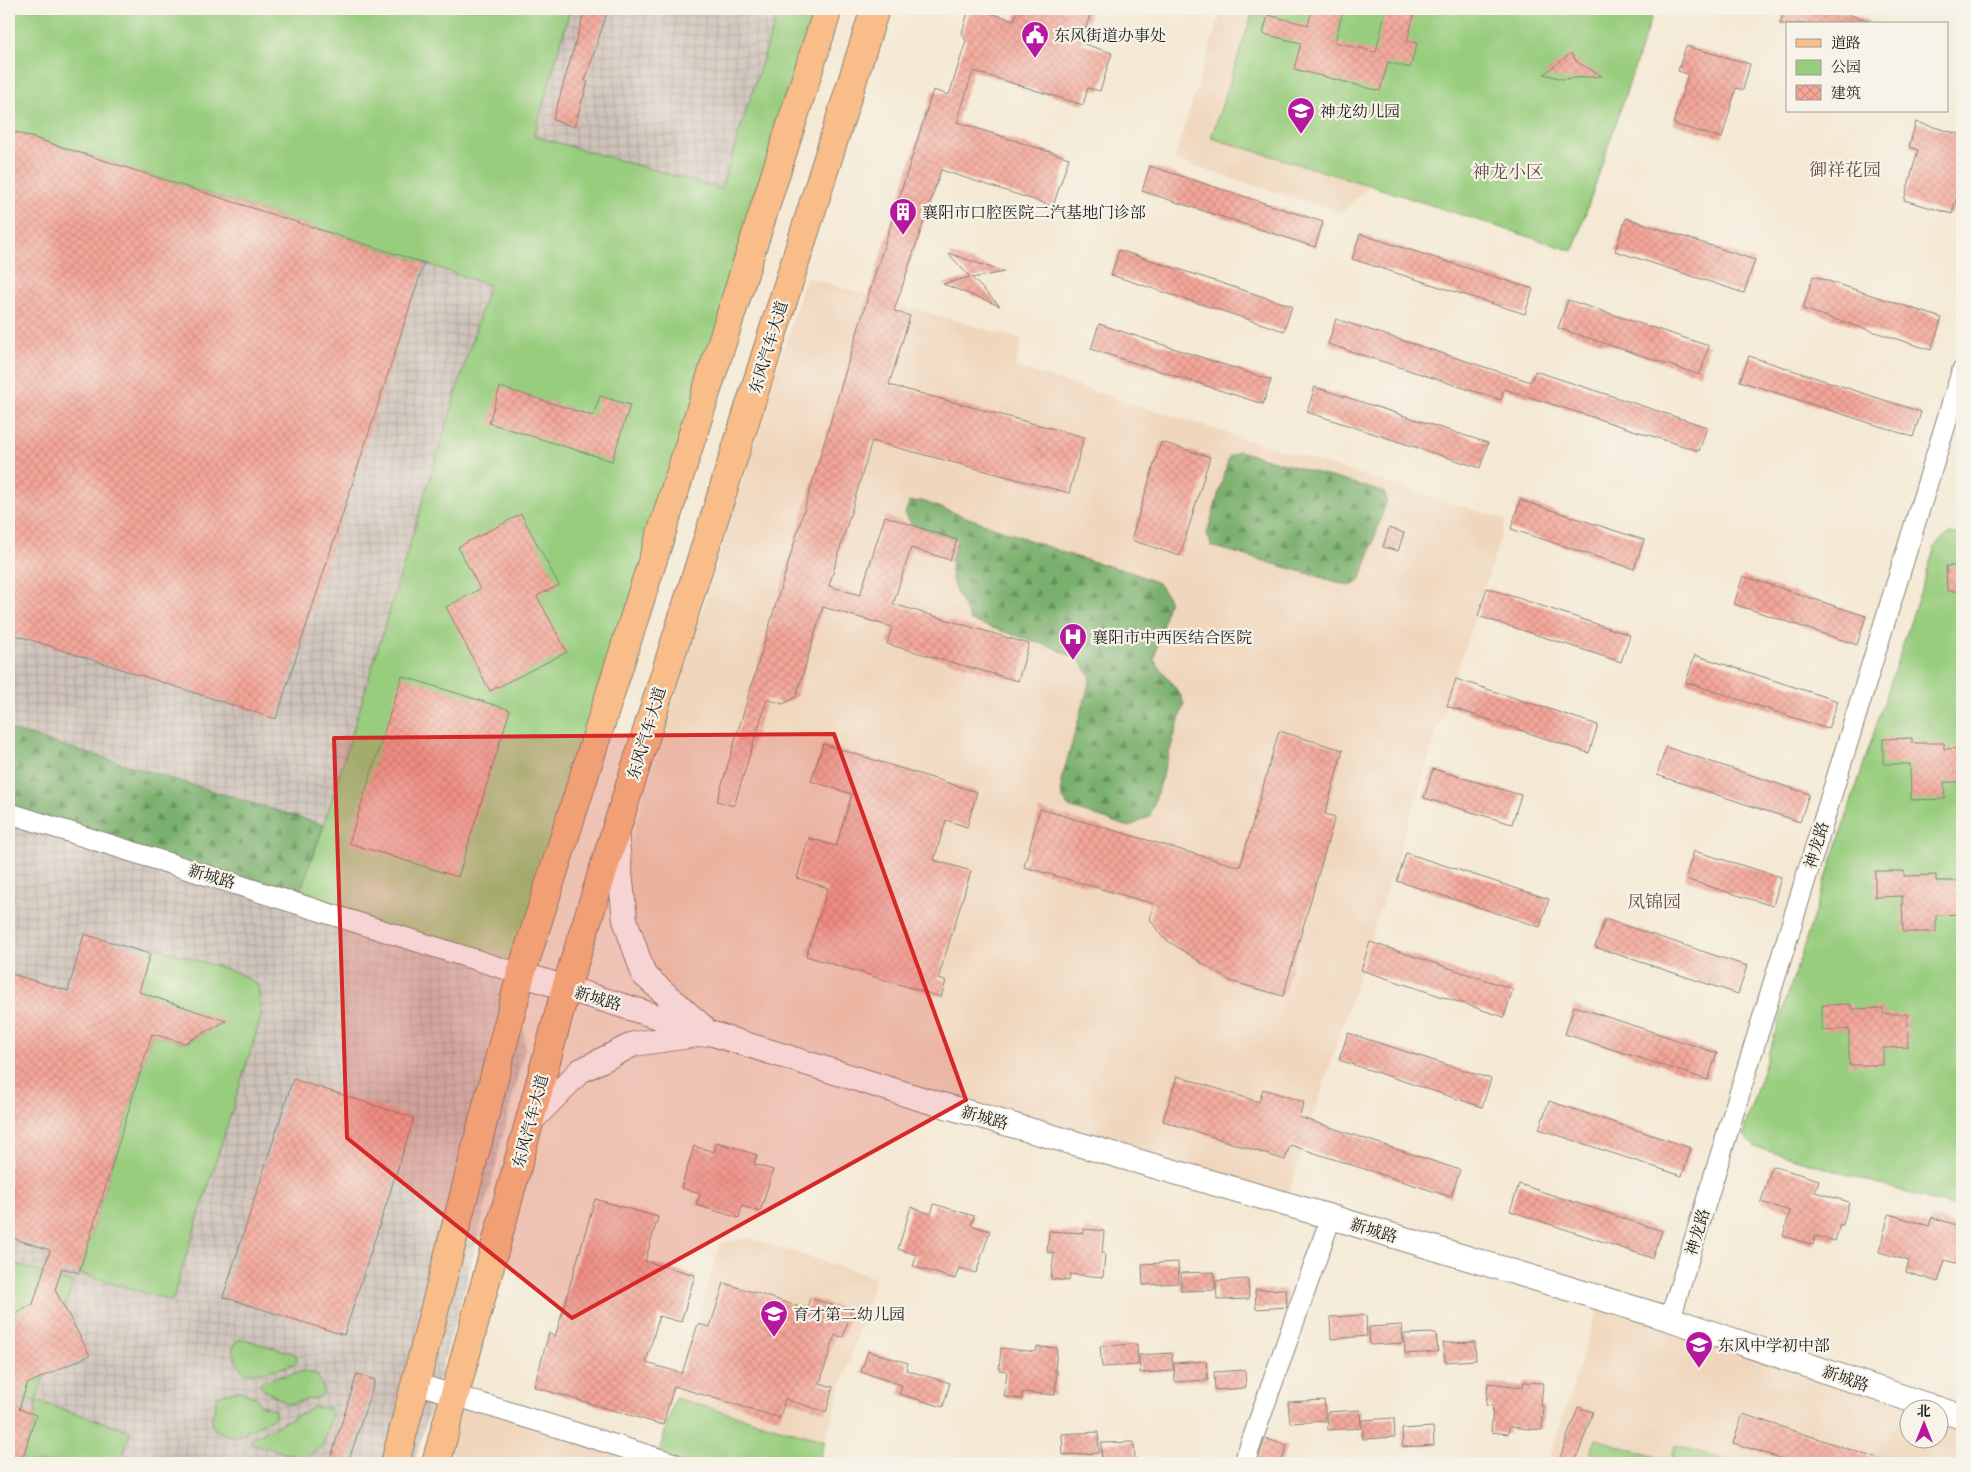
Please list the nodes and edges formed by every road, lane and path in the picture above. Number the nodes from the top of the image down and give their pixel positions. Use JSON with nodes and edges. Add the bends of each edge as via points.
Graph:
{"nodes":[{"id":1,"x":828,"y":9,"type":"edge"},
{"id":2,"x":875,"y":9,"type":"edge"},
{"id":3,"x":1962,"y":371,"type":"edge"},
{"id":4,"x":9,"y":813,"type":"edge"},
{"id":5,"x":615,"y":832,"type":"junction"},
{"id":6,"x":521,"y":974,"type":"junction"},
{"id":7,"x":566,"y":988,"type":"junction"},
{"id":8,"x":710,"y":1033,"type":"junction"},
{"id":9,"x":529,"y":1124,"type":"junction"},
{"id":10,"x":1331,"y":1217,"type":"junction"},
{"id":11,"x":1670,"y":1318,"type":"junction"},
{"id":12,"x":415,"y":1384,"type":"junction"},
{"id":13,"x":454,"y":1397,"type":"junction"},
{"id":14,"x":1962,"y":1417,"type":"edge"},
{"id":15,"x":395,"y":1463,"type":"edge"},
{"id":16,"x":436,"y":1463,"type":"edge"},
{"id":17,"x":674,"y":1463,"type":"edge"},
{"id":18,"x":1244,"y":1463,"type":"edge"}],
"edges":[{"from":1,"to":6,"type":"main road"},
{"from":2,"to":5,"type":"main road","name":"东风汽车大道"},
{"from":3,"to":11,"type":"street","name":"神龙路"},
{"from":4,"to":6,"type":"street","name":"新城路"},
{"from":5,"to":7,"type":"main road","name":"东风汽车大道"},
{"from":5,"to":8,"type":"street","via":[[625,920],[644,975]]},
{"from":6,"to":7,"type":"street","name":"新城路"},
{"from":6,"to":12,"type":"main road"},
{"from":7,"to":8,"type":"street","name":"新城路"},
{"from":7,"to":9,"type":"main road","name":"东风汽车大道"},
{"from":8,"to":9,"type":"street","via":[[634,1044],[580,1071]]},
{"from":8,"to":10,"type":"street","name":"新城路","via":[[918,1098]]},
{"from":9,"to":13,"type":"main road","name":"东风汽车大道"},
{"from":10,"to":11,"type":"street","name":"新城路"},
{"from":10,"to":18,"type":"street"},
{"from":11,"to":14,"type":"street","name":"新城路"},
{"from":12,"to":13,"type":"street"},
{"from":12,"to":15,"type":"main road"},
{"from":13,"to":16,"type":"main road","name":"东风汽车大道"},
{"from":13,"to":17,"type":"street"}]}
